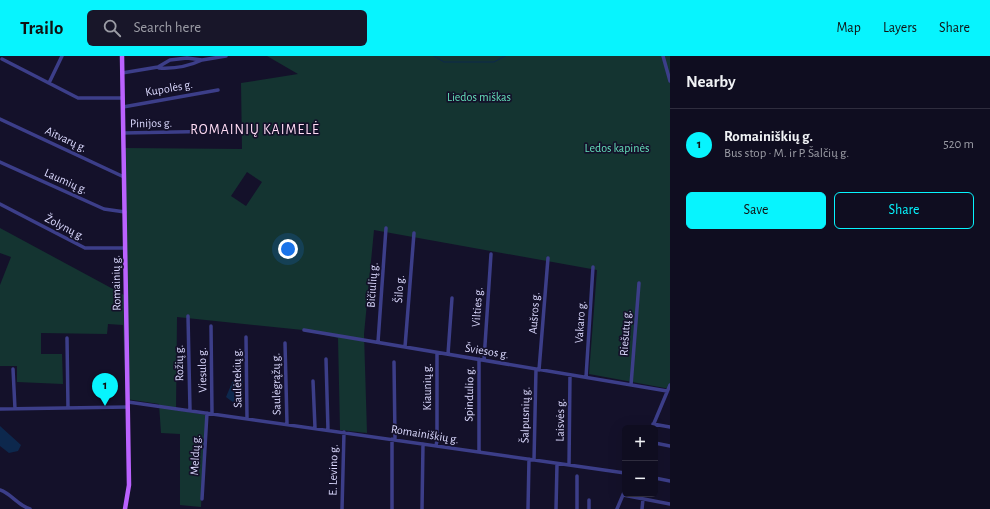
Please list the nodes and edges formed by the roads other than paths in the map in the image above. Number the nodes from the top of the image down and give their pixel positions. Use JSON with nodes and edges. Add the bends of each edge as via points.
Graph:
{"nodes":[{"id":1,"x":62,"y":56,"type":"edge"},
{"id":2,"x":122,"y":56,"type":"edge"},
{"id":3,"x":226,"y":56,"type":"edge"},
{"id":4,"x":663,"y":56,"type":"edge"},
{"id":5,"x":2,"y":59,"type":"dead end"},
{"id":6,"x":202,"y":60,"type":"junction"},
{"id":7,"x":158,"y":67,"type":"junction"},
{"id":8,"x":122,"y":73,"type":"junction"},
{"id":9,"x":670,"y":81,"type":"edge"},
{"id":10,"x":49,"y":84,"type":"junction"},
{"id":11,"x":218,"y":90,"type":"dead end"},
{"id":12,"x":122,"y":98,"type":"junction"},
{"id":13,"x":123,"y":107,"type":"junction"},
{"id":14,"x":0,"y":119,"type":"edge"},
{"id":15,"x":228,"y":131,"type":"dead end"},
{"id":16,"x":123,"y":134,"type":"junction"},
{"id":17,"x":0,"y":162,"type":"edge"},
{"id":18,"x":124,"y":177,"type":"junction"},
{"id":19,"x":0,"y":204,"type":"edge"},
{"id":20,"x":125,"y":212,"type":"junction"},
{"id":21,"x":386,"y":228,"type":"dead end"},
{"id":22,"x":414,"y":233,"type":"dead end"},
{"id":23,"x":125,"y":248,"type":"junction"},
{"id":24,"x":491,"y":254,"type":"dead end"},
{"id":25,"x":548,"y":258,"type":"dead end"},
{"id":26,"x":593,"y":267,"type":"dead end"},
{"id":27,"x":638,"y":283,"type":"dead end"},
{"id":28,"x":452,"y":298,"type":"dead end"},
{"id":29,"x":188,"y":316,"type":"dead end"},
{"id":30,"x":211,"y":326,"type":"dead end"},
{"id":31,"x":304,"y":330,"type":"dead end"},
{"id":32,"x":246,"y":337,"type":"dead end"},
{"id":33,"x":67,"y":338,"type":"dead end"},
{"id":34,"x":378,"y":342,"type":"junction"},
{"id":35,"x":285,"y":343,"type":"dead end"},
{"id":36,"x":405,"y":347,"type":"junction"},
{"id":37,"x":437,"y":353,"type":"junction"},
{"id":38,"x":448,"y":354,"type":"junction"},
{"id":39,"x":326,"y":358,"type":"dead end"},
{"id":40,"x":482,"y":360,"type":"junction"},
{"id":41,"x":394,"y":362,"type":"dead end"},
{"id":42,"x":13,"y":369,"type":"dead end"},
{"id":43,"x":538,"y":369,"type":"junction"},
{"id":44,"x":570,"y":375,"type":"junction"},
{"id":45,"x":586,"y":378,"type":"junction"},
{"id":46,"x":313,"y":381,"type":"dead end"},
{"id":47,"x":631,"y":385,"type":"junction"},
{"id":48,"x":670,"y":385,"type":"edge"},
{"id":49,"x":667,"y":392,"type":"junction"},
{"id":50,"x":128,"y":402,"type":"junction"},
{"id":51,"x":68,"y":408,"type":"junction"},
{"id":52,"x":128,"y":408,"type":"junction"},
{"id":53,"x":0,"y":409,"type":"edge"},
{"id":54,"x":15,"y":409,"type":"junction"},
{"id":55,"x":190,"y":410,"type":"junction"},
{"id":56,"x":207,"y":413,"type":"junction"},
{"id":57,"x":212,"y":414,"type":"junction"},
{"id":58,"x":247,"y":418,"type":"junction"},
{"id":59,"x":287,"y":424,"type":"junction"},
{"id":60,"x":654,"y":424,"type":"joint"},
{"id":61,"x":670,"y":427,"type":"edge"},
{"id":62,"x":314,"y":428,"type":"junction"},
{"id":63,"x":328,"y":430,"type":"junction"},
{"id":64,"x":344,"y":432,"type":"junction"},
{"id":65,"x":394,"y":439,"type":"junction"},
{"id":66,"x":423,"y":444,"type":"junction"},
{"id":67,"x":658,"y":444,"type":"edge"},
{"id":68,"x":436,"y":446,"type":"junction"},
{"id":69,"x":670,"y":446,"type":"edge"},
{"id":70,"x":478,"y":452,"type":"junction"},
{"id":71,"x":529,"y":459,"type":"junction"},
{"id":72,"x":534,"y":460,"type":"junction"},
{"id":73,"x":557,"y":464,"type":"junction"},
{"id":74,"x":569,"y":465,"type":"junction"},
{"id":75,"x":622,"y":473,"type":"edge"},
{"id":76,"x":577,"y":476,"type":"dead end"},
{"id":77,"x":658,"y":479,"type":"edge"},
{"id":78,"x":670,"y":481,"type":"edge"},
{"id":79,"x":0,"y":490,"type":"edge"},
{"id":80,"x":622,"y":497,"type":"edge"},
{"id":81,"x":633,"y":497,"type":"edge"},
{"id":82,"x":202,"y":499,"type":"dead end"},
{"id":83,"x":643,"y":499,"type":"junction"},
{"id":84,"x":589,"y":500,"type":"dead end"},
{"id":85,"x":670,"y":504,"type":"edge"},
{"id":86,"x":30,"y":509,"type":"edge"},
{"id":87,"x":125,"y":509,"type":"edge"},
{"id":88,"x":342,"y":509,"type":"edge"},
{"id":89,"x":392,"y":509,"type":"edge"},
{"id":90,"x":422,"y":509,"type":"edge"},
{"id":91,"x":528,"y":509,"type":"edge"},
{"id":92,"x":556,"y":509,"type":"edge"},
{"id":93,"x":577,"y":509,"type":"edge"},
{"id":94,"x":589,"y":509,"type":"edge"},
{"id":95,"x":617,"y":509,"type":"edge"},
{"id":96,"x":642,"y":509,"type":"edge"}],
"edges":[{"from":1,"to":10,"type":"street"},
{"from":2,"to":8,"type":"main road","name":"Romainių g."},
{"from":3,"to":6,"type":"street"},
{"from":4,"to":9,"type":"street"},
{"from":5,"to":10,"type":"street"},
{"from":6,"to":7,"type":"street","via":[[189,66],[171,69]]},
{"from":6,"to":7,"type":"street","via":[[170,60]]},
{"from":7,"to":8,"type":"street"},
{"from":8,"to":12,"type":"main road","name":"Romainių g."},
{"from":10,"to":12,"type":"street","via":[[82,99]]},
{"from":11,"to":13,"type":"street","name":"Kupolės g."},
{"from":12,"to":13,"type":"main road","name":"Romainių g."},
{"from":13,"to":16,"type":"main road","name":"Romainių g."},
{"from":14,"to":18,"type":"street","name":"Aitvarų g."},
{"from":15,"to":16,"type":"street","name":"Pinijos g."},
{"from":16,"to":18,"type":"main road","name":"Romainių g."},
{"from":17,"to":20,"type":"street","name":"Laumių g.","via":[[104,209]]},
{"from":18,"to":20,"type":"main road","name":"Romainių g."},
{"from":19,"to":23,"type":"street","name":"Žolynų g.","via":[[84,248]]},
{"from":20,"to":23,"type":"main road","name":"Romainių g."},
{"from":21,"to":34,"type":"street","name":"Bičiulių g."},
{"from":22,"to":36,"type":"street","name":"Šilo g."},
{"from":23,"to":50,"type":"main road","name":"Romainių g."},
{"from":24,"to":40,"type":"street","name":"Vilties g."},
{"from":25,"to":43,"type":"street","name":"Aušros g."},
{"from":26,"to":45,"type":"street","name":"Vakaro g."},
{"from":27,"to":47,"type":"street","name":"Riešutų g."},
{"from":28,"to":38,"type":"street"},
{"from":29,"to":55,"type":"street","name":"Rožių g."},
{"from":30,"to":57,"type":"street","name":"Viesulo g."},
{"from":31,"to":34,"type":"street","name":"Šviesos g."},
{"from":32,"to":58,"type":"street","name":"Saulėtekių g."},
{"from":33,"to":51,"type":"street"},
{"from":34,"to":36,"type":"street","name":"Šviesos g."},
{"from":35,"to":59,"type":"street","name":"Saulėgrąžų g."},
{"from":36,"to":37,"type":"street","name":"Šviesos g."},
{"from":37,"to":38,"type":"street","name":"Šviesos g."},
{"from":37,"to":68,"type":"street","name":"Kiaunių g."},
{"from":38,"to":40,"type":"street","name":"Šviesos g."},
{"from":39,"to":63,"type":"street"},
{"from":40,"to":43,"type":"street","name":"Šviesos g."},
{"from":40,"to":70,"type":"street","name":"Spindulio g."},
{"from":41,"to":65,"type":"street"},
{"from":42,"to":54,"type":"street"},
{"from":43,"to":44,"type":"street","name":"Šviesos g."},
{"from":43,"to":72,"type":"street","name":"Šalpusnių g."},
{"from":44,"to":45,"type":"street","name":"Šviesos g."},
{"from":44,"to":74,"type":"street","name":"Laisvės g."},
{"from":45,"to":47,"type":"street","name":"Šviesos g."},
{"from":46,"to":62,"type":"street"},
{"from":47,"to":49,"type":"street","name":"Šviesos g."},
{"from":48,"to":49,"type":"street"},
{"from":49,"to":60,"type":"street"},
{"from":50,"to":52,"type":"main road","name":"Romainių g."},
{"from":50,"to":55,"type":"street","name":"Romainiškių g."},
{"from":51,"to":52,"type":"street"},
{"from":51,"to":54,"type":"street"},
{"from":52,"to":87,"type":"main road","name":"Romainių g.","via":[[129,484]]},
{"from":53,"to":54,"type":"street"},
{"from":55,"to":56,"type":"street","name":"Romainiškių g."},
{"from":56,"to":57,"type":"street","name":"Romainiškių g."},
{"from":56,"to":82,"type":"street","name":"Meldų g."},
{"from":57,"to":58,"type":"street","name":"Romainiškių g."},
{"from":58,"to":59,"type":"street","name":"Romainiškių g."},
{"from":59,"to":62,"type":"street","name":"Romainiškių g."},
{"from":60,"to":61,"type":"street"},
{"from":62,"to":63,"type":"street","name":"Romainiškių g."},
{"from":63,"to":64,"type":"street","name":"Romainiškių g."},
{"from":64,"to":65,"type":"street","name":"Romainiškių g."},
{"from":64,"to":88,"type":"street","name":"E. Levino g."},
{"from":65,"to":66,"type":"street","name":"Romainiškių g."},
{"from":65,"to":89,"type":"street"},
{"from":66,"to":68,"type":"street","name":"Romainiškių g."},
{"from":66,"to":90,"type":"street"},
{"from":67,"to":69,"type":"street"},
{"from":68,"to":70,"type":"street","name":"Romainiškių g."},
{"from":70,"to":71,"type":"street","name":"Romainiškių g."},
{"from":71,"to":72,"type":"street","name":"Romainiškių g."},
{"from":71,"to":91,"type":"street"},
{"from":72,"to":73,"type":"street","name":"Romainiškių g."},
{"from":73,"to":74,"type":"street","name":"Romainiškių g."},
{"from":73,"to":92,"type":"street"},
{"from":74,"to":75,"type":"street","name":"Romainiškių g."},
{"from":76,"to":93,"type":"street"},
{"from":77,"to":78,"type":"street"},
{"from":79,"to":86,"type":"street","via":[[9,493],[17,503]]},
{"from":80,"to":95,"type":"street"},
{"from":81,"to":83,"type":"street"},
{"from":83,"to":85,"type":"street"},
{"from":83,"to":96,"type":"street"},
{"from":84,"to":94,"type":"street"}]}
